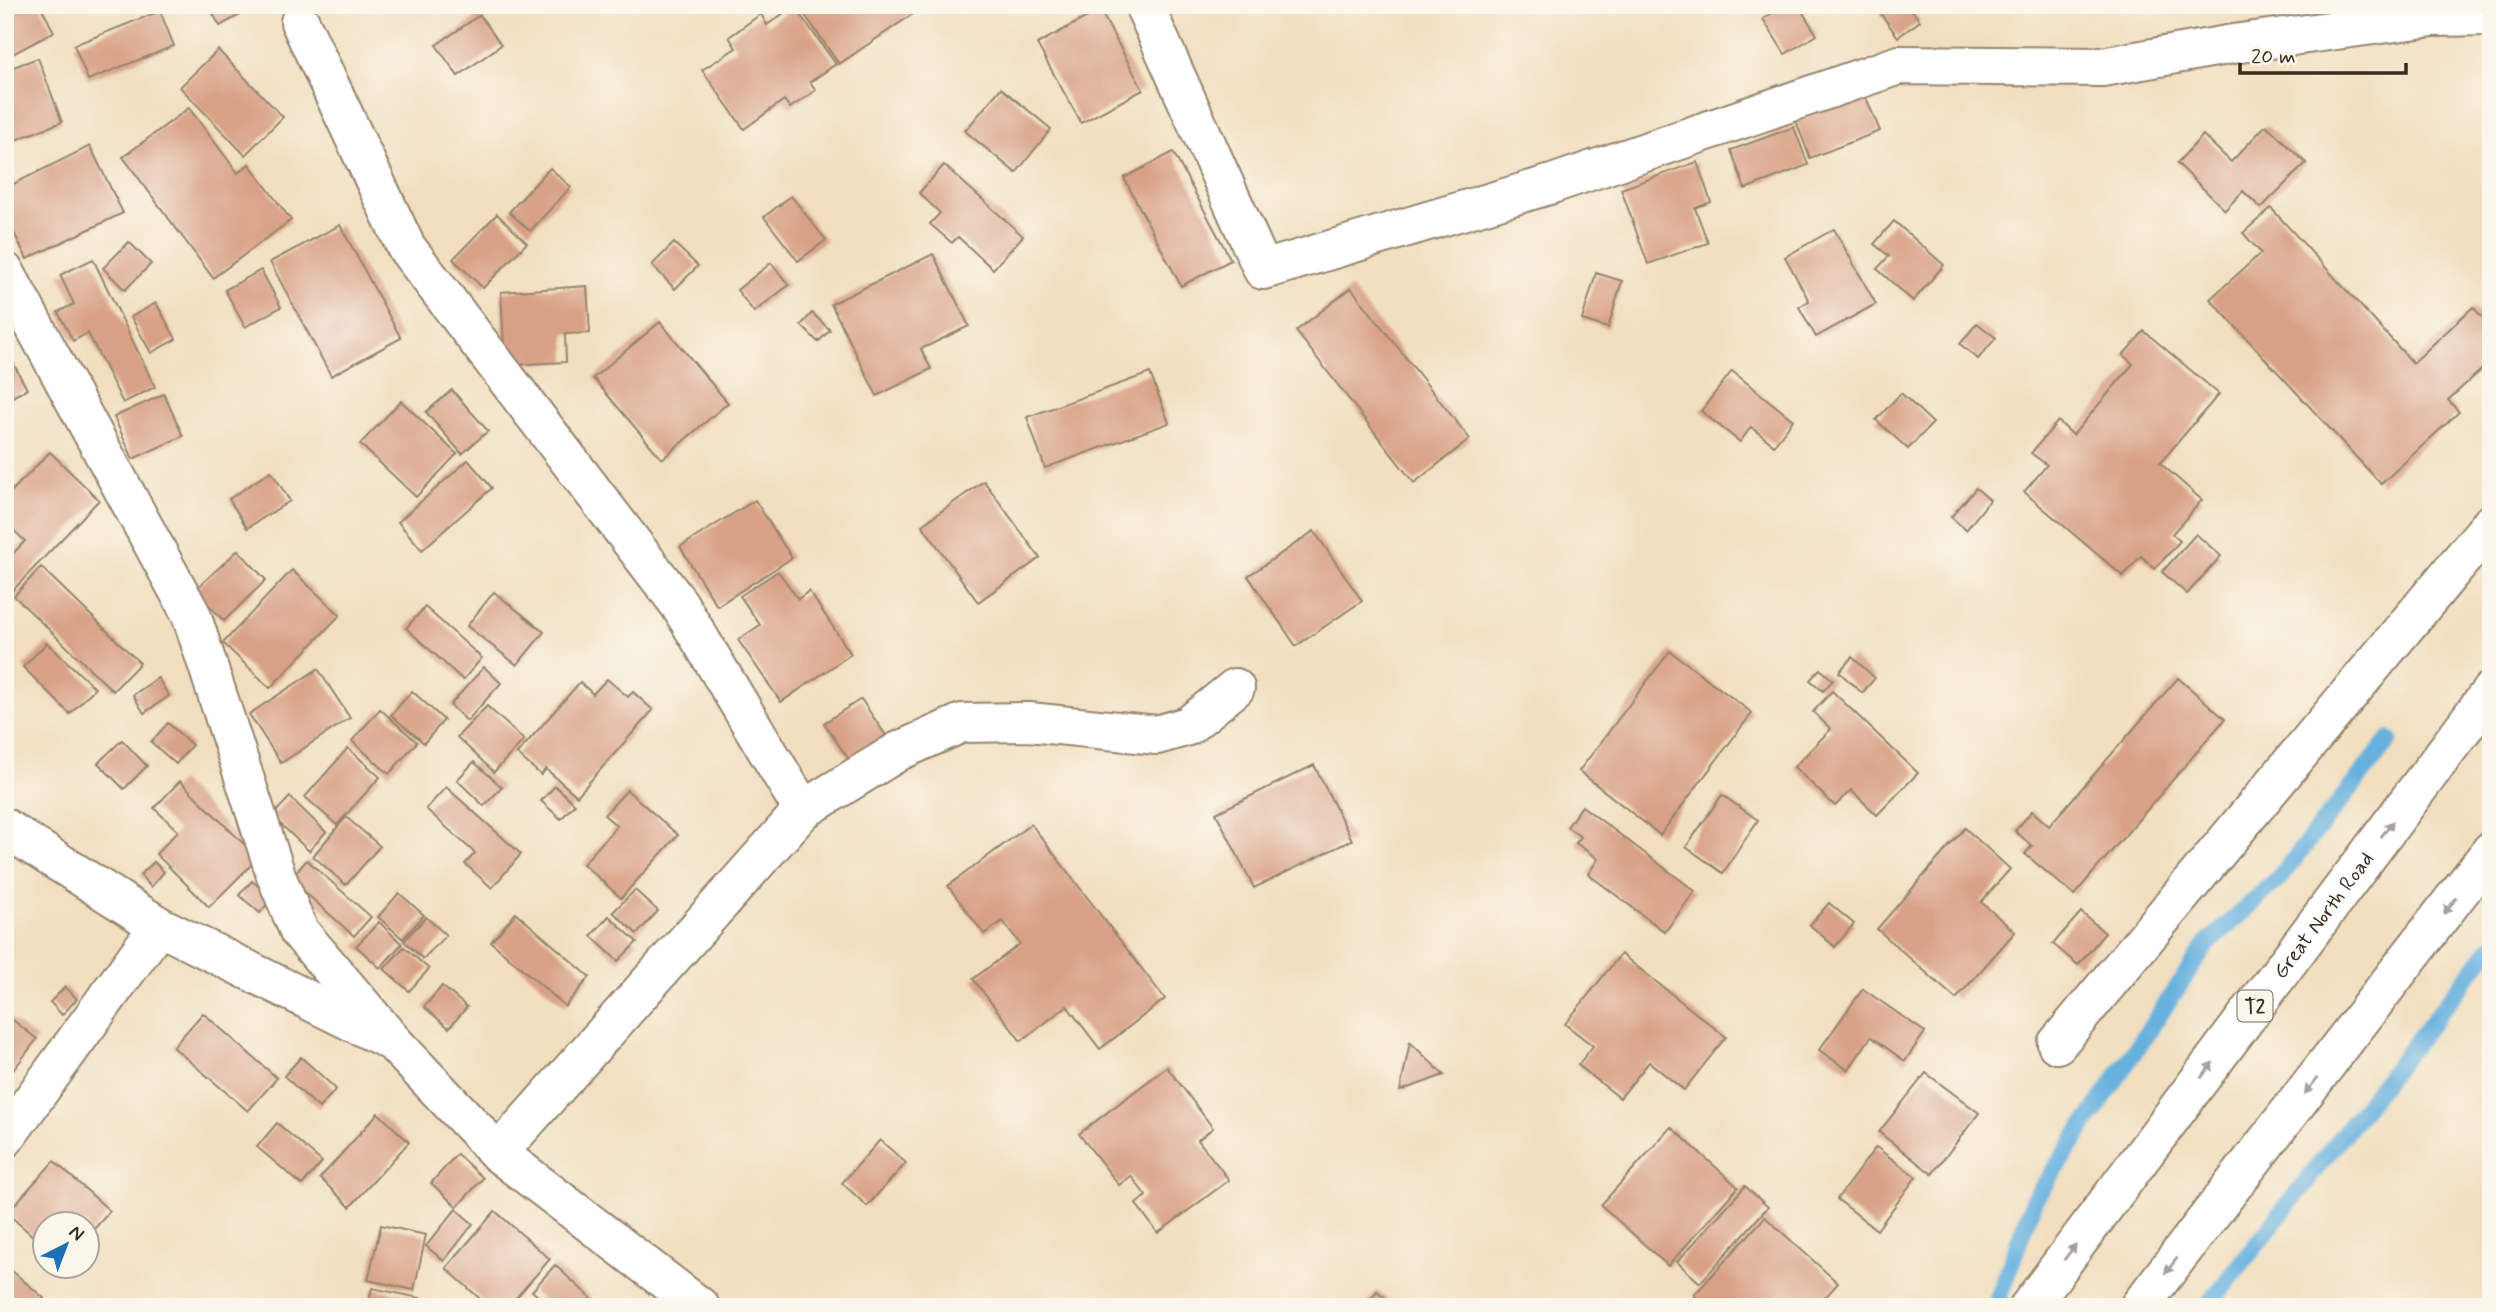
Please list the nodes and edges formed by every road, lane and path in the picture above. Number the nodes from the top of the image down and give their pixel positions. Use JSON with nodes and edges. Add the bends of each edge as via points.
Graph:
{"nodes":[{"id":1,"x":1144,"y":5,"type":"edge"},
{"id":2,"x":2491,"y":16,"type":"edge"},
{"id":3,"x":300,"y":22,"type":"dead end"},
{"id":4,"x":5,"y":272,"type":"edge"},
{"id":5,"x":2491,"y":524,"type":"edge"},
{"id":6,"x":1235,"y":688,"type":"dead end"},
{"id":7,"x":2491,"y":691,"type":"edge"},
{"id":8,"x":803,"y":810,"type":"junction"},
{"id":9,"x":5,"y":828,"type":"edge"},
{"id":10,"x":2491,"y":851,"type":"edge"},
{"id":11,"x":159,"y":926,"type":"junction"},
{"id":12,"x":393,"y":1042,"type":"junction"},
{"id":13,"x":2057,"y":1044,"type":"dead end"},
{"id":14,"x":5,"y":1138,"type":"edge"},
{"id":15,"x":498,"y":1153,"type":"junction"},
{"id":16,"x":700,"y":1307,"type":"edge"},
{"id":17,"x":2029,"y":1307,"type":"edge"},
{"id":18,"x":2139,"y":1307,"type":"edge"}],
"edges":[{"from":1,"to":2,"type":"street","via":[[1263,270],[1552,184],[1899,65],[2102,67],[2393,23]]},
{"from":3,"to":8,"type":"street","via":[[406,247],[679,604]]},
{"from":4,"to":12,"type":"street","via":[[191,614],[299,931]]},
{"from":5,"to":13,"type":"street"},
{"from":6,"to":8,"type":"street","via":[[1188,726],[1157,735],[1029,722],[962,723],[899,751]]},
{"from":17,"to":7,"type":"street","name":"Great North Road","number":"T2","one_way":true},
{"from":8,"to":15,"type":"street"},
{"from":9,"to":11,"type":"street"},
{"from":10,"to":18,"type":"street","one_way":true},
{"from":11,"to":12,"type":"street"},
{"from":11,"to":14,"type":"street"},
{"from":12,"to":15,"type":"street"},
{"from":15,"to":16,"type":"street"}]}
